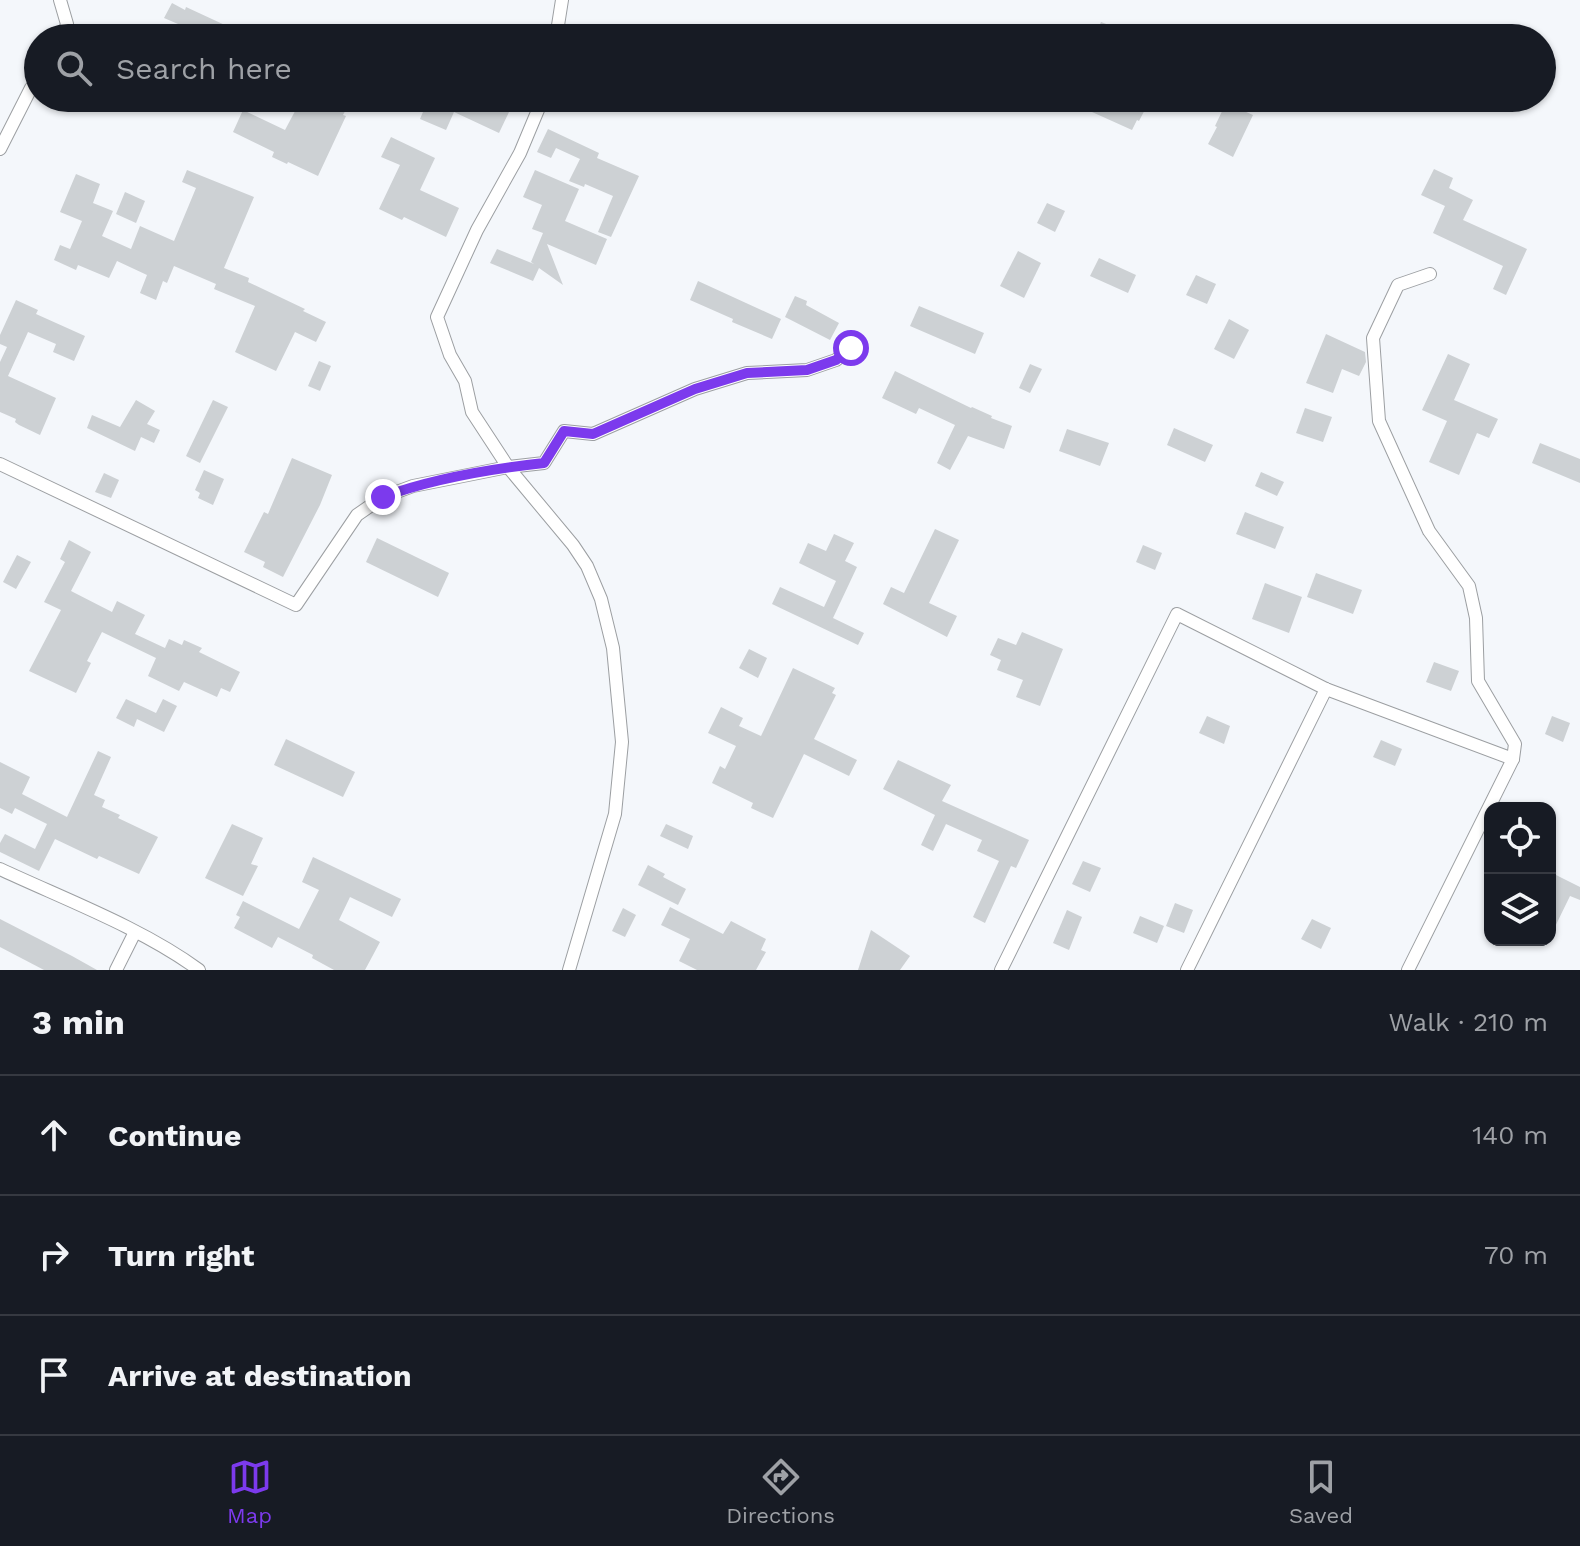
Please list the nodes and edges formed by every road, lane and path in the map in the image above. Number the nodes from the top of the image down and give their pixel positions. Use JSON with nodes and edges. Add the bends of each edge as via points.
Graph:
{"nodes":[{"id":1,"x":60,"y":0,"type":"edge"},
{"id":2,"x":562,"y":0,"type":"edge"},
{"id":3,"x":67,"y":24,"type":"edge"},
{"id":4,"x":558,"y":24,"type":"edge"},
{"id":5,"x":24,"y":102,"type":"edge"},
{"id":6,"x":537,"y":112,"type":"edge"},
{"id":7,"x":0,"y":149,"type":"edge"},
{"id":8,"x":1430,"y":274,"type":"dead end"},
{"id":9,"x":851,"y":348,"type":"dead end"},
{"id":10,"x":0,"y":464,"type":"edge"},
{"id":11,"x":508,"y":467,"type":"junction"},
{"id":12,"x":1326,"y":689,"type":"junction"},
{"id":13,"x":1513,"y":759,"type":"junction"},
{"id":14,"x":0,"y":869,"type":"edge"},
{"id":15,"x":135,"y":932,"type":"junction"},
{"id":16,"x":116,"y":970,"type":"edge"},
{"id":17,"x":199,"y":970,"type":"edge"},
{"id":18,"x":569,"y":970,"type":"edge"},
{"id":19,"x":1001,"y":970,"type":"edge"},
{"id":20,"x":1187,"y":970,"type":"edge"},
{"id":21,"x":1408,"y":970,"type":"edge"}],
"edges":[{"from":1,"to":3,"type":"street"},
{"from":2,"to":4,"type":"street"},
{"from":5,"to":7,"type":"street"},
{"from":6,"to":11,"type":"street","via":[[437,317],[465,381],[472,412]]},
{"from":8,"to":13,"type":"street","via":[[1398,285],[1373,338],[1379,421],[1429,531],[1469,586],[1478,681],[1515,744]]},
{"from":9,"to":11,"type":"street","via":[[836,360],[807,370],[747,373],[695,389],[593,434],[564,431],[544,463]]},
{"from":10,"to":11,"type":"street","via":[[296,605],[357,515],[383,497]]},
{"from":11,"to":18,"type":"street","via":[[587,566],[613,648],[622,742],[615,814]]},
{"from":12,"to":13,"type":"street"},
{"from":12,"to":19,"type":"street","via":[[1177,614]]},
{"from":12,"to":20,"type":"street"},
{"from":13,"to":21,"type":"street"},
{"from":14,"to":15,"type":"street"},
{"from":15,"to":16,"type":"street"},
{"from":15,"to":17,"type":"street"}]}
